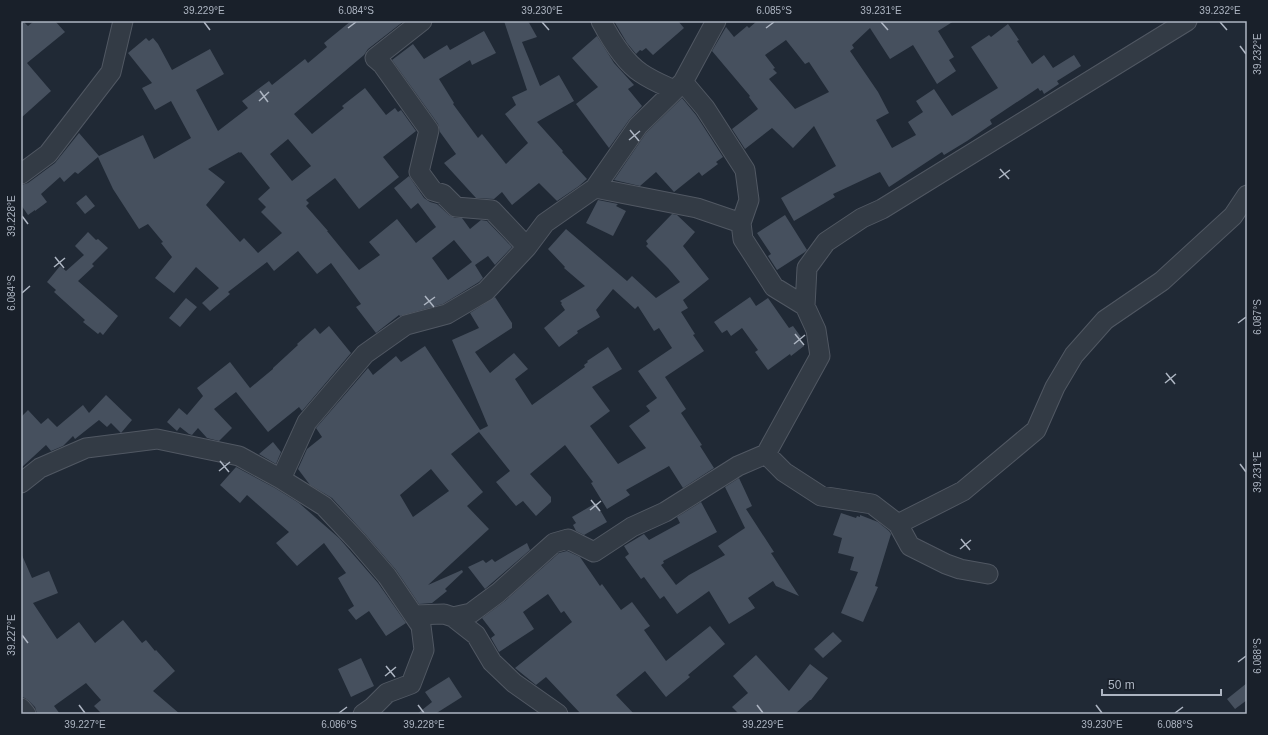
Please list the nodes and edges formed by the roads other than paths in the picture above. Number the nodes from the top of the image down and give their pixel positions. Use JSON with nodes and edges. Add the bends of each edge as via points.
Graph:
{"nodes":[{"id":1,"x":123,"y":21,"type":"edge"},
{"id":2,"x":422,"y":21,"type":"edge"},
{"id":3,"x":600,"y":21,"type":"edge"},
{"id":4,"x":716,"y":21,"type":"edge"},
{"id":5,"x":1187,"y":21,"type":"edge"},
{"id":6,"x":679,"y":86,"type":"junction"},
{"id":7,"x":21,"y":174,"type":"edge"},
{"id":8,"x":595,"y":188,"type":"junction"},
{"id":9,"x":1247,"y":195,"type":"edge"},
{"id":10,"x":742,"y":222,"type":"junction"},
{"id":11,"x":527,"y":247,"type":"junction"},
{"id":12,"x":805,"y":306,"type":"junction"},
{"id":13,"x":766,"y":454,"type":"junction"},
{"id":14,"x":281,"y":479,"type":"junction"},
{"id":15,"x":21,"y":483,"type":"edge"},
{"id":16,"x":898,"y":524,"type":"junction"},
{"id":17,"x":988,"y":574,"type":"dead end"},
{"id":18,"x":414,"y":615,"type":"junction"},
{"id":19,"x":453,"y":617,"type":"junction"},
{"id":20,"x":21,"y":708,"type":"edge"},
{"id":21,"x":26,"y":714,"type":"edge"},
{"id":22,"x":363,"y":714,"type":"edge"},
{"id":23,"x":558,"y":714,"type":"edge"}],
"edges":[{"from":1,"to":7,"type":"street","via":[[111,72],[48,154]]},
{"from":2,"to":11,"type":"street","via":[[375,58],[429,130],[419,172],[433,191],[443,194],[456,207],[492,210]]},
{"from":3,"to":6,"type":"street","via":[[617,48],[639,72]]},
{"from":4,"to":6,"type":"street"},
{"from":5,"to":12,"type":"street","via":[[826,242],[807,268]]},
{"from":6,"to":8,"type":"street","via":[[638,126]]},
{"from":6,"to":10,"type":"street","via":[[705,108],[745,170],[749,200]]},
{"from":8,"to":10,"type":"street","via":[[697,208]]},
{"from":8,"to":11,"type":"street","via":[[545,223]]},
{"from":9,"to":16,"type":"street","via":[[1233,216],[1162,282],[1105,320],[1084,343],[1055,387],[1036,430],[963,490]]},
{"from":10,"to":12,"type":"street","via":[[743,239],[774,287]]},
{"from":11,"to":14,"type":"street","via":[[486,291],[447,314],[406,325],[365,354],[307,422]]},
{"from":12,"to":13,"type":"street","via":[[816,330],[820,356]]},
{"from":13,"to":16,"type":"street","via":[[784,472],[821,496],[872,504]]},
{"from":13,"to":19,"type":"street","via":[[738,466],[665,512],[632,527],[594,552],[568,539],[554,543],[498,593],[471,613]]},
{"from":14,"to":15,"type":"street","via":[[239,456],[157,439],[86,448],[40,468]]},
{"from":14,"to":18,"type":"street","via":[[324,506],[386,576]]},
{"from":16,"to":17,"type":"street","via":[[910,546],[946,564]]},
{"from":18,"to":19,"type":"street","via":[[444,614]]},
{"from":18,"to":22,"type":"street","via":[[421,626],[424,650],[411,684],[388,693]]},
{"from":19,"to":23,"type":"street","via":[[476,636],[492,662],[514,683]]},
{"from":20,"to":21,"type":"street"}]}
